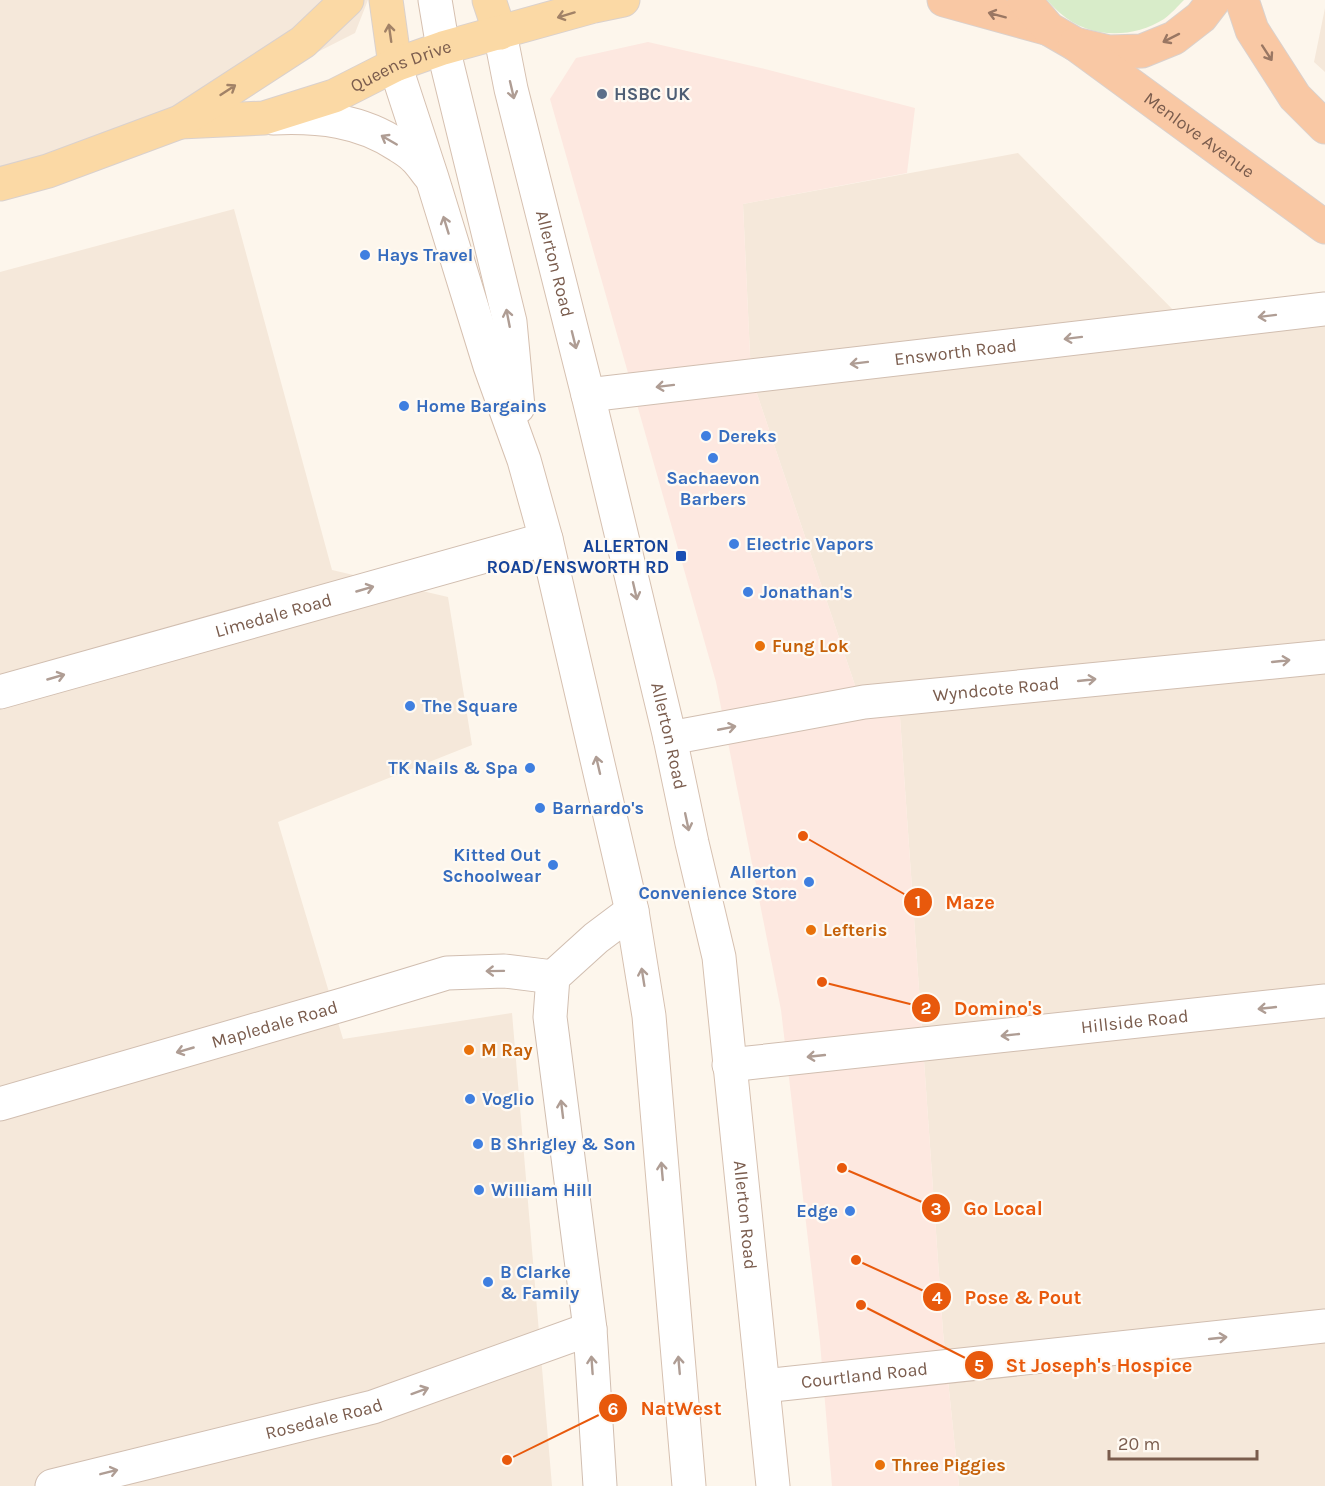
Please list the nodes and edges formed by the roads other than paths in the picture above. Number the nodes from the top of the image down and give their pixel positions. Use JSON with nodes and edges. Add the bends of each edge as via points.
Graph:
{"nodes":[{"id":1,"x":348,"y":0,"type":"edge"},
{"id":2,"x":386,"y":0,"type":"edge"},
{"id":3,"x":435,"y":0,"type":"edge"},
{"id":4,"x":489,"y":0,"type":"edge"},
{"id":5,"x":623,"y":0,"type":"edge"},
{"id":6,"x":944,"y":0,"type":"edge"},
{"id":7,"x":1024,"y":0,"type":"edge"},
{"id":8,"x":1214,"y":0,"type":"edge"},
{"id":9,"x":1242,"y":0,"type":"edge"},
{"id":10,"x":500,"y":33,"type":"junction"},
{"id":11,"x":1062,"y":37,"type":"junction"},
{"id":12,"x":443,"y":48,"type":"junction"},
{"id":13,"x":395,"y":66,"type":"junction"},
{"id":14,"x":264,"y":118,"type":"junction"},
{"id":15,"x":180,"y":122,"type":"junction"},
{"id":16,"x":1325,"y":127,"type":"edge"},
{"id":17,"x":432,"y":178,"type":"junction"},
{"id":18,"x":0,"y":184,"type":"edge"},
{"id":19,"x":1325,"y":227,"type":"edge"},
{"id":20,"x":1325,"y":309,"type":"edge"},
{"id":21,"x":588,"y":395,"type":"junction"},
{"id":22,"x":524,"y":460,"type":"junction"},
{"id":23,"x":546,"y":539,"type":"junction"},
{"id":24,"x":1325,"y":657,"type":"edge"},
{"id":25,"x":0,"y":692,"type":"edge"},
{"id":26,"x":670,"y":738,"type":"junction"},
{"id":27,"x":632,"y":911,"type":"junction"},
{"id":28,"x":553,"y":977,"type":"junction"},
{"id":29,"x":1325,"y":1001,"type":"edge"},
{"id":30,"x":729,"y":1065,"type":"junction"},
{"id":31,"x":0,"y":1104,"type":"edge"},
{"id":32,"x":1325,"y":1326,"type":"edge"},
{"id":33,"x":590,"y":1329,"type":"junction"},
{"id":34,"x":763,"y":1386,"type":"junction"},
{"id":35,"x":52,"y":1486,"type":"edge"},
{"id":36,"x":600,"y":1486,"type":"edge"},
{"id":37,"x":689,"y":1486,"type":"edge"},
{"id":38,"x":772,"y":1486,"type":"edge"}],
"edges":[{"from":15,"to":1,"type":"main road","name":"Queens Drive","one_way":true,"via":[[303,42]]},
{"from":13,"to":2,"type":"main road","one_way":true},
{"from":3,"to":12,"type":"street"},
{"from":4,"to":10,"type":"main road","name":"Allerton Road"},
{"from":5,"to":10,"type":"main road","name":"Queens Drive","one_way":true},
{"from":11,"to":6,"type":"highway","one_way":true},
{"from":7,"to":11,"type":"highway"},
{"from":8,"to":11,"type":"highway","one_way":true,"via":[[1201,17],[1174,38],[1142,51],[1109,52]]},
{"from":9,"to":16,"type":"highway","one_way":true,"via":[[1252,30],[1295,97]]},
{"from":10,"to":12,"type":"main road","name":"Queens Drive"},
{"from":10,"to":21,"type":"street","name":"Allerton Road","one_way":true},
{"from":11,"to":19,"type":"highway","name":"Menlove Avenue"},
{"from":12,"to":13,"type":"main road","name":"Queens Drive"},
{"from":22,"to":12,"type":"street","one_way":true,"via":[[510,322]]},
{"from":13,"to":14,"type":"main road","name":"Queens Drive","via":[[334,96]]},
{"from":13,"to":17,"type":"street"},
{"from":14,"to":15,"type":"main road","name":"Queens Drive"},
{"from":17,"to":14,"type":"street","one_way":true,"via":[[414,156],[392,141],[349,123],[299,116]]},
{"from":15,"to":18,"type":"main road","name":"Queens Drive","via":[[48,171]]},
{"from":22,"to":17,"type":"street","one_way":true,"via":[[490,366]]},
{"from":20,"to":21,"type":"street","name":"Ensworth Road","one_way":true},
{"from":21,"to":26,"type":"street","name":"Allerton Road","one_way":true},
{"from":22,"to":23,"type":"street"},
{"from":25,"to":23,"type":"street","name":"Limedale Road","one_way":true},
{"from":27,"to":23,"type":"street","one_way":true},
{"from":26,"to":24,"type":"street","name":"Wyndcote Road","one_way":true,"via":[[864,702]]},
{"from":26,"to":30,"type":"street","name":"Allerton Road","one_way":true,"via":[[719,957]]},
{"from":27,"to":28,"type":"street"},
{"from":37,"to":27,"type":"street","one_way":true,"via":[[649,1016]]},
{"from":28,"to":31,"type":"street","name":"Mapledale Road","one_way":true,"via":[[504,971],[447,972]]},
{"from":33,"to":28,"type":"street","one_way":true,"via":[[551,1028]]},
{"from":29,"to":30,"type":"street","name":"Hillside Road","one_way":true},
{"from":30,"to":34,"type":"street","name":"Allerton Road"},
{"from":34,"to":32,"type":"street","name":"Courtland Road","one_way":true},
{"from":35,"to":33,"type":"street","name":"Rosedale Road","one_way":true,"via":[[372,1407]]},
{"from":36,"to":33,"type":"street","one_way":true},
{"from":34,"to":38,"type":"street","name":"Allerton Road"}]}
